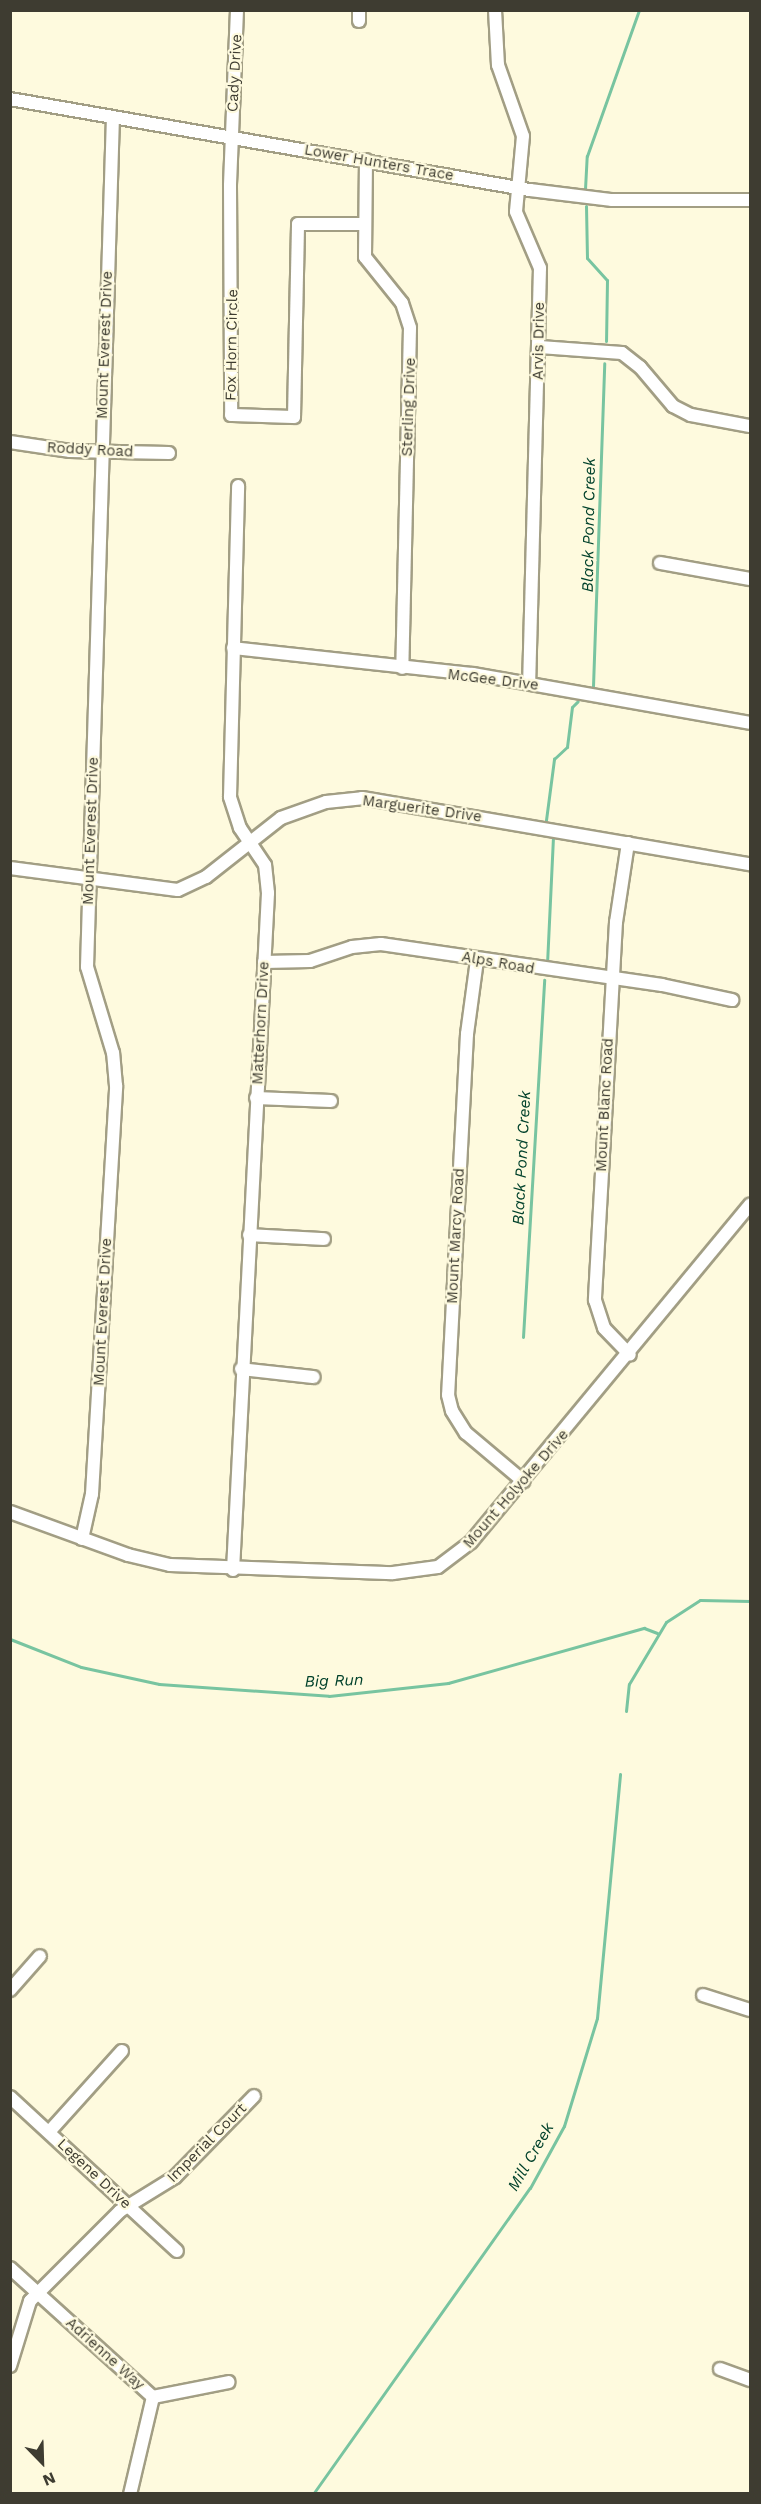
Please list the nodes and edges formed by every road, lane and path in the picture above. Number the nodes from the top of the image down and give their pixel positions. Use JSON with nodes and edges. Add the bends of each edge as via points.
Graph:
{"nodes":[{"id":1,"x":237,"y":10,"type":"edge"},
{"id":2,"x":495,"y":10,"type":"edge"},
{"id":3,"x":10,"y":99,"type":"edge"},
{"id":4,"x":113,"y":117,"type":"junction"},
{"id":5,"x":231,"y":135,"type":"junction"},
{"id":6,"x":366,"y":160,"type":"junction"},
{"id":7,"x":518,"y":188,"type":"junction"},
{"id":8,"x":750,"y":200,"type":"edge"},
{"id":9,"x":363,"y":224,"type":"junction"},
{"id":10,"x":540,"y":347,"type":"junction"},
{"id":11,"x":750,"y":426,"type":"edge"},
{"id":12,"x":10,"y":442,"type":"edge"},
{"id":13,"x":102,"y":451,"type":"junction"},
{"id":14,"x":170,"y":453,"type":"dead end"},
{"id":15,"x":238,"y":486,"type":"dead end"},
{"id":16,"x":660,"y":563,"type":"dead end"},
{"id":17,"x":750,"y":579,"type":"edge"},
{"id":18,"x":233,"y":648,"type":"junction"},
{"id":19,"x":402,"y":668,"type":"junction"},
{"id":20,"x":529,"y":683,"type":"junction"},
{"id":21,"x":750,"y":723,"type":"edge"},
{"id":22,"x":249,"y":840,"type":"junction"},
{"id":23,"x":628,"y":843,"type":"junction"},
{"id":24,"x":750,"y":864,"type":"edge"},
{"id":25,"x":10,"y":868,"type":"edge"},
{"id":26,"x":89,"y":879,"type":"junction"},
{"id":27,"x":477,"y":960,"type":"junction"},
{"id":28,"x":264,"y":962,"type":"junction"},
{"id":29,"x":612,"y":980,"type":"junction"},
{"id":30,"x":732,"y":1000,"type":"dead end"},
{"id":31,"x":256,"y":1098,"type":"junction"},
{"id":32,"x":331,"y":1101,"type":"dead end"},
{"id":33,"x":750,"y":1205,"type":"edge"},
{"id":34,"x":249,"y":1235,"type":"junction"},
{"id":35,"x":324,"y":1239,"type":"dead end"},
{"id":36,"x":630,"y":1355,"type":"junction"},
{"id":37,"x":241,"y":1370,"type":"junction"},
{"id":38,"x":314,"y":1377,"type":"dead end"},
{"id":39,"x":523,"y":1481,"type":"junction"},
{"id":40,"x":10,"y":1512,"type":"edge"},
{"id":41,"x":82,"y":1539,"type":"junction"},
{"id":42,"x":233,"y":1570,"type":"junction"},
{"id":43,"x":40,"y":1956,"type":"dead end"},
{"id":44,"x":10,"y":1990,"type":"edge"},
{"id":45,"x":703,"y":1995,"type":"dead end"},
{"id":46,"x":750,"y":2010,"type":"edge"},
{"id":47,"x":122,"y":2051,"type":"dead end"},
{"id":48,"x":254,"y":2096,"type":"dead end"},
{"id":49,"x":10,"y":2097,"type":"edge"},
{"id":50,"x":49,"y":2133,"type":"junction"},
{"id":51,"x":128,"y":2207,"type":"junction"},
{"id":52,"x":177,"y":2251,"type":"dead end"},
{"id":53,"x":10,"y":2268,"type":"edge"},
{"id":54,"x":37,"y":2293,"type":"junction"},
{"id":55,"x":10,"y":2366,"type":"edge"},
{"id":56,"x":720,"y":2369,"type":"dead end"},
{"id":57,"x":750,"y":2380,"type":"edge"},
{"id":58,"x":229,"y":2382,"type":"dead end"},
{"id":59,"x":153,"y":2397,"type":"junction"},
{"id":60,"x":130,"y":2493,"type":"edge"}],
"edges":[{"from":1,"to":5,"type":"street","name":"Cady Drive","via":[[238,69]]},
{"from":2,"to":7,"type":"street","name":"Arvis Drive","via":[[498,65],[523,136]]},
{"from":3,"to":4,"type":"street","name":"Lower Hunters Trace"},
{"from":4,"to":5,"type":"street","name":"Lower Hunters Trace"},
{"from":4,"to":13,"type":"street","name":"Mount Everest Drive"},
{"from":5,"to":6,"type":"street","name":"Lower Hunters Trace"},
{"from":5,"to":9,"type":"street","name":"Fox Horn Circle","via":[[231,415],[294,417],[298,224]]},
{"from":6,"to":7,"type":"street","name":"Lower Hunters Trace"},
{"from":6,"to":9,"type":"street","name":"Sterling Drive"},
{"from":7,"to":8,"type":"street","name":"Lower Hunters Trace","via":[[612,200]]},
{"from":7,"to":10,"type":"street","name":"Arvis Drive","via":[[517,219],[540,263]]},
{"from":9,"to":19,"type":"street","name":"Sterling Drive","via":[[365,257],[402,303],[410,328]]},
{"from":10,"to":11,"type":"street","via":[[622,353],[682,411]]},
{"from":10,"to":20,"type":"street","name":"Arvis Drive"},
{"from":12,"to":13,"type":"street","name":"Roddy Road"},
{"from":13,"to":14,"type":"street","name":"Roddy Road"},
{"from":13,"to":26,"type":"street","name":"Mount Everest Drive"},
{"from":15,"to":18,"type":"street","name":"Matterhorn Drive"},
{"from":16,"to":17,"type":"street"},
{"from":18,"to":19,"type":"street","name":"McGee Drive","via":[[297,651]]},
{"from":18,"to":22,"type":"street","name":"Matterhorn Drive","via":[[230,797]]},
{"from":19,"to":20,"type":"street","name":"McGee Drive"},
{"from":20,"to":21,"type":"street","name":"McGee Drive"},
{"from":22,"to":23,"type":"street","name":"Marguerite Drive","via":[[301,809],[363,798]]},
{"from":22,"to":26,"type":"street","name":"Marguerite Drive","via":[[186,889]]},
{"from":22,"to":28,"type":"street","name":"Matterhorn Drive","via":[[262,858],[267,877]]},
{"from":23,"to":24,"type":"street","name":"Marguerite Drive"},
{"from":23,"to":29,"type":"street","name":"Mount Blanc Road"},
{"from":25,"to":26,"type":"street","name":"Marguerite Drive"},
{"from":26,"to":41,"type":"street","name":"Mount Everest Drive","via":[[89,985],[113,1053],[116,1086],[92,1494]]},
{"from":27,"to":28,"type":"street","name":"Alps Road","via":[[374,944],[310,961]]},
{"from":27,"to":29,"type":"street","name":"Alps Road"},
{"from":27,"to":39,"type":"street","name":"Mount Marcy Road","via":[[467,1034],[448,1395],[452,1411],[466,1433]]},
{"from":28,"to":31,"type":"street","name":"Matterhorn Drive"},
{"from":29,"to":30,"type":"street","name":"Alps Road"},
{"from":29,"to":36,"type":"street","name":"Mount Blanc Road","via":[[595,1300],[604,1328]]},
{"from":31,"to":32,"type":"street"},
{"from":31,"to":34,"type":"street","name":"Matterhorn Drive"},
{"from":33,"to":36,"type":"street","name":"Mount Holyoke Drive"},
{"from":34,"to":35,"type":"street"},
{"from":34,"to":37,"type":"street","name":"Matterhorn Drive"},
{"from":36,"to":39,"type":"street","name":"Mount Holyoke Drive"},
{"from":37,"to":38,"type":"street"},
{"from":37,"to":42,"type":"street","name":"Matterhorn Drive"},
{"from":39,"to":42,"type":"street","name":"Mount Holyoke Drive","via":[[459,1554],[428,1570]]},
{"from":40,"to":41,"type":"street","name":"Mount Holyoke Drive"},
{"from":41,"to":42,"type":"street","name":"Mount Holyoke Drive","via":[[146,1560]]},
{"from":43,"to":44,"type":"street"},
{"from":45,"to":46,"type":"street"},
{"from":47,"to":50,"type":"street"},
{"from":48,"to":51,"type":"street","name":"Imperial Court","via":[[175,2177]]},
{"from":49,"to":50,"type":"street","name":"Legene Drive"},
{"from":50,"to":51,"type":"street","name":"Legene Drive"},
{"from":51,"to":52,"type":"street","name":"Legene Drive"},
{"from":51,"to":54,"type":"street","name":"Imperial Court"},
{"from":53,"to":54,"type":"street","name":"Adrienne Way"},
{"from":54,"to":55,"type":"street","name":"Imperial Court","via":[[26,2311]]},
{"from":54,"to":59,"type":"street","name":"Adrienne Way"},
{"from":56,"to":57,"type":"street"},
{"from":58,"to":59,"type":"street"},
{"from":59,"to":60,"type":"street","name":"Adrienne Way"}]}
